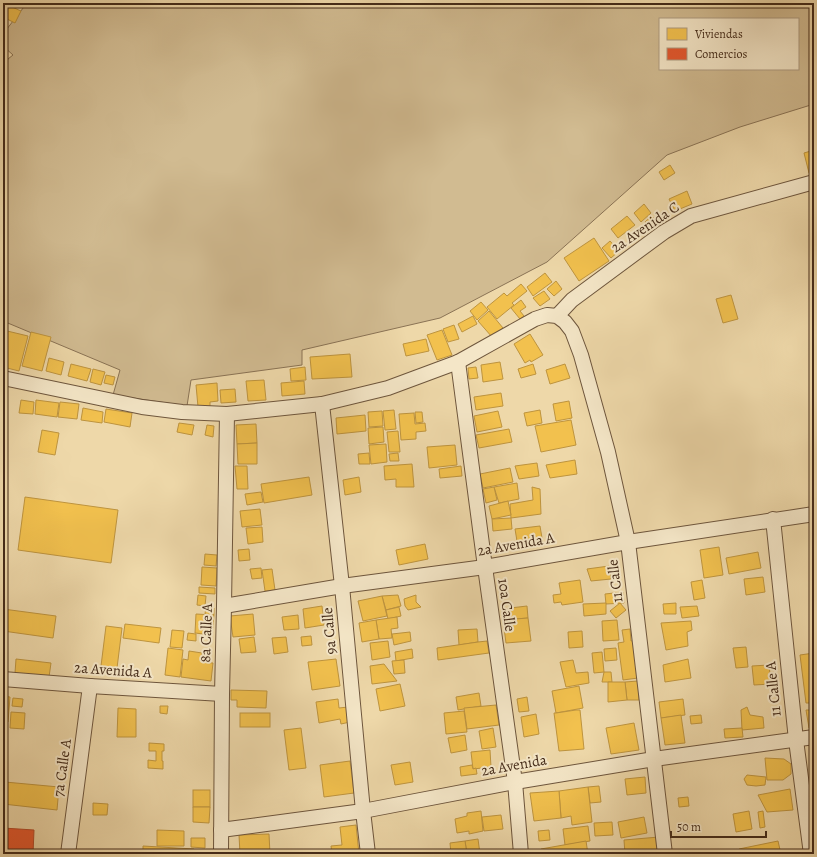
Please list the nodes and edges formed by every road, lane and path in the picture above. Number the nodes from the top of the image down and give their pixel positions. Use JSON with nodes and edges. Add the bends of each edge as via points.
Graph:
{"nodes":[{"id":1,"x":814,"y":182,"type":"edge"},
{"id":2,"x":557,"y":316,"type":"junction"},
{"id":3,"x":458,"y":362,"type":"junction"},
{"id":4,"x":3,"y":378,"type":"edge"},
{"id":5,"x":322,"y":404,"type":"junction"},
{"id":6,"x":226,"y":414,"type":"junction"},
{"id":7,"x":814,"y":514,"type":"edge"},
{"id":8,"x":773,"y":519,"type":"junction"},
{"id":9,"x":628,"y":542,"type":"junction"},
{"id":10,"x":485,"y":568,"type":"junction"},
{"id":11,"x":342,"y":586,"type":"junction"},
{"id":12,"x":224,"y":606,"type":"junction"},
{"id":13,"x":3,"y":680,"type":"edge"},
{"id":14,"x":90,"y":686,"type":"junction"},
{"id":15,"x":222,"y":694,"type":"junction"},
{"id":16,"x":814,"y":737,"type":"edge"},
{"id":17,"x":796,"y":740,"type":"junction"},
{"id":18,"x":654,"y":759,"type":"junction"},
{"id":19,"x":515,"y":782,"type":"junction"},
{"id":20,"x":363,"y":811,"type":"junction"},
{"id":21,"x":221,"y":830,"type":"junction"},
{"id":22,"x":68,"y":854,"type":"edge"},
{"id":23,"x":221,"y":854,"type":"edge"},
{"id":24,"x":368,"y":854,"type":"edge"},
{"id":25,"x":521,"y":854,"type":"edge"},
{"id":26,"x":665,"y":854,"type":"edge"},
{"id":27,"x":811,"y":854,"type":"edge"}],
"edges":[{"from":1,"to":2,"type":"street","name":"2a Avenida C","via":[[691,216],[664,232],[572,300]]},
{"from":2,"to":3,"type":"street","via":[[547,315],[535,319]]},
{"from":2,"to":9,"type":"street","name":"11 Calle","via":[[572,331],[581,355],[608,452]]},
{"from":3,"to":5,"type":"street","via":[[388,388]]},
{"from":3,"to":10,"type":"street","name":"10a Calle"},
{"from":4,"to":6,"type":"street","via":[[142,407]]},
{"from":5,"to":6,"type":"street"},
{"from":5,"to":11,"type":"street","name":"9a Calle"},
{"from":6,"to":12,"type":"street","name":"8a Calle A"},
{"from":7,"to":8,"type":"street","name":"2a Avenida A"},
{"from":8,"to":9,"type":"street","name":"2a Avenida A"},
{"from":8,"to":17,"type":"street","name":"11 Calle A"},
{"from":9,"to":10,"type":"street","name":"2a Avenida A"},
{"from":9,"to":18,"type":"street","name":"11 Calle"},
{"from":10,"to":11,"type":"street","name":"2a Avenida A"},
{"from":10,"to":19,"type":"street","name":"10a Calle"},
{"from":11,"to":12,"type":"street","name":"2a Avenida A"},
{"from":11,"to":20,"type":"street","name":"9a Calle"},
{"from":12,"to":15,"type":"street","name":"8a Calle A"},
{"from":13,"to":14,"type":"street","name":"2a Avenida A"},
{"from":14,"to":15,"type":"street","name":"2a Avenida A"},
{"from":14,"to":22,"type":"street","name":"7a Calle A"},
{"from":15,"to":21,"type":"street","name":"8a Calle A"},
{"from":16,"to":17,"type":"street","name":"2a Avenida"},
{"from":17,"to":18,"type":"street","name":"2a Avenida"},
{"from":17,"to":27,"type":"street","name":"11 Calle A"},
{"from":18,"to":19,"type":"street","name":"2a Avenida"},
{"from":18,"to":26,"type":"street","name":"11 Calle"},
{"from":19,"to":20,"type":"street","name":"2a Avenida"},
{"from":19,"to":25,"type":"street","name":"10a Calle"},
{"from":20,"to":21,"type":"street","name":"2a Avenida"},
{"from":20,"to":24,"type":"street","name":"9a Calle"},
{"from":21,"to":23,"type":"street","name":"8a Calle A"}]}
